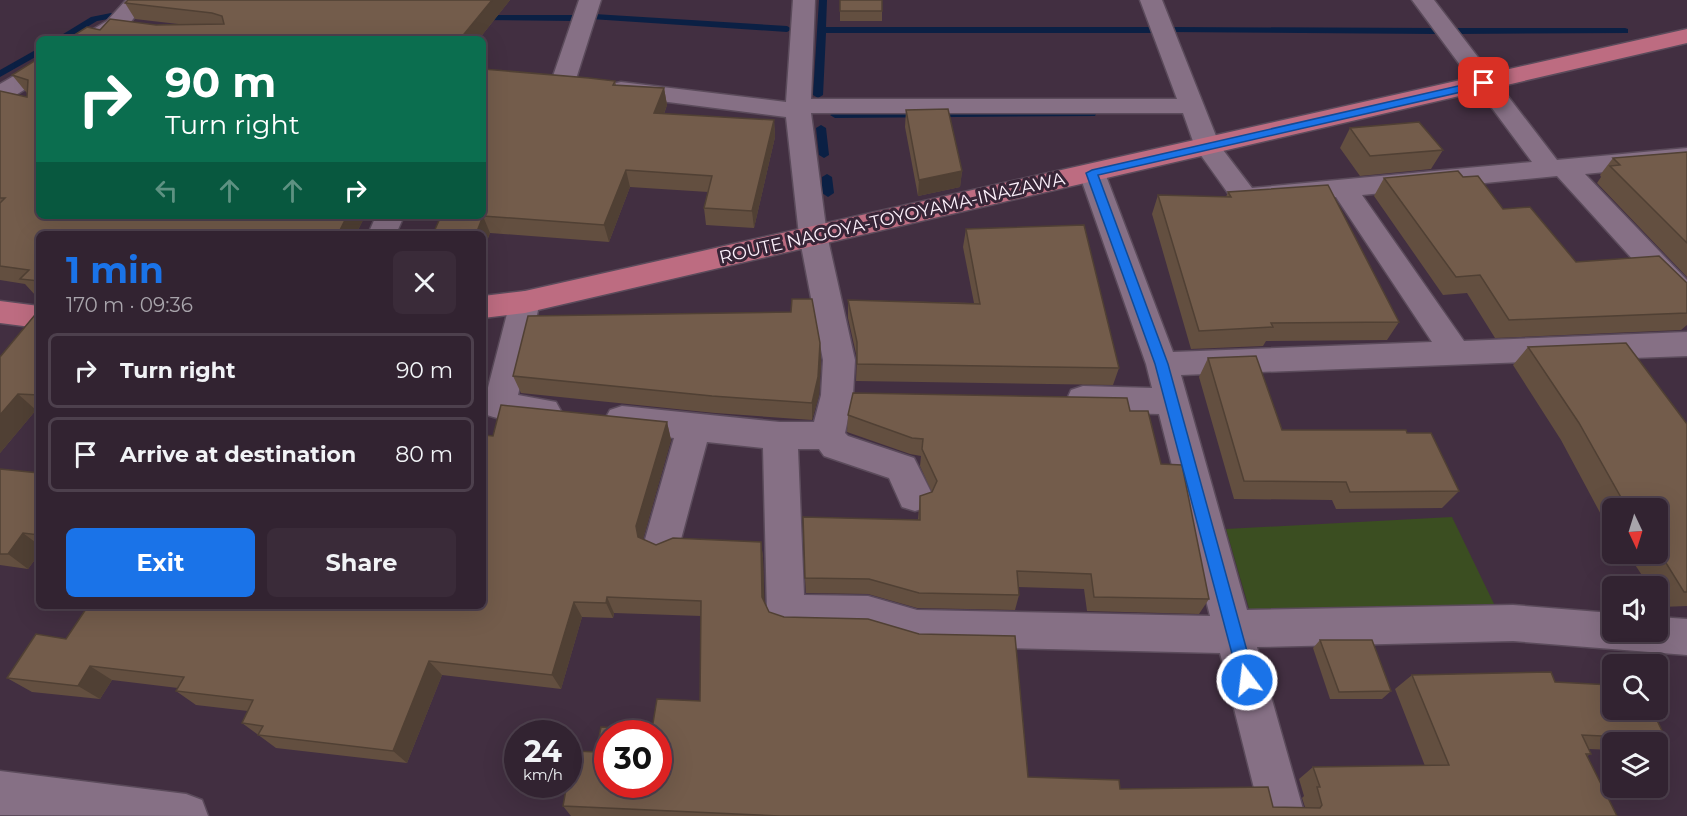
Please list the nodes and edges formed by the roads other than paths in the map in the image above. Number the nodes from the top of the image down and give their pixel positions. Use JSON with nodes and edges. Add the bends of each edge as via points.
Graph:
{"nodes":[{"id":1,"x":138,"y":0,"type":"edge"},
{"id":2,"x":590,"y":0,"type":"edge"},
{"id":3,"x":804,"y":0,"type":"edge"},
{"id":4,"x":1151,"y":0,"type":"edge"},
{"id":5,"x":1423,"y":0,"type":"edge"},
{"id":6,"x":115,"y":26,"type":"junction"},
{"id":7,"x":138,"y":29,"type":"edge"},
{"id":8,"x":98,"y":36,"type":"edge"},
{"id":9,"x":1687,"y":36,"type":"edge"},
{"id":10,"x":36,"y":73,"type":"edge"},
{"id":11,"x":1484,"y":83,"type":"junction"},
{"id":12,"x":0,"y":95,"type":"edge"},
{"id":13,"x":29,"y":102,"type":"edge"},
{"id":14,"x":1192,"y":106,"type":"junction"},
{"id":15,"x":798,"y":109,"type":"junction"},
{"id":16,"x":1208,"y":147,"type":"junction"},
{"id":17,"x":1687,"y":156,"type":"edge"},
{"id":18,"x":1557,"y":168,"type":"junction"},
{"id":19,"x":1092,"y":173,"type":"junction"},
{"id":20,"x":1344,"y":188,"type":"junction"},
{"id":21,"x":813,"y":235,"type":"junction"},
{"id":22,"x":1687,"y":299,"type":"edge"},
{"id":23,"x":525,"y":302,"type":"junction"},
{"id":24,"x":486,"y":307,"type":"edge"},
{"id":25,"x":0,"y":312,"type":"edge"},
{"id":26,"x":36,"y":317,"type":"edge"},
{"id":27,"x":1687,"y":344,"type":"edge"},
{"id":28,"x":1619,"y":347,"type":"junction"},
{"id":29,"x":1456,"y":352,"type":"junction"},
{"id":30,"x":1162,"y":364,"type":"junction"},
{"id":31,"x":1639,"y":374,"type":"edge"},
{"id":32,"x":1052,"y":399,"type":"edge"},
{"id":33,"x":1171,"y":401,"type":"junction"},
{"id":34,"x":491,"y":407,"type":"edge"},
{"id":35,"x":694,"y":427,"type":"junction"},
{"id":36,"x":828,"y":435,"type":"junction"},
{"id":37,"x":780,"y":436,"type":"junction"},
{"id":38,"x":915,"y":496,"type":"dead end"},
{"id":39,"x":662,"y":543,"type":"edge"},
{"id":40,"x":1602,"y":630,"type":"edge"},
{"id":41,"x":1234,"y":632,"type":"junction"},
{"id":42,"x":1668,"y":635,"type":"edge"},
{"id":43,"x":1687,"y":637,"type":"edge"},
{"id":44,"x":0,"y":793,"type":"edge"},
{"id":45,"x":186,"y":816,"type":"edge"},
{"id":46,"x":1283,"y":816,"type":"edge"}],
"edges":[{"from":1,"to":6,"type":"street"},
{"from":2,"to":15,"type":"street","via":[[572,83]]},
{"from":3,"to":15,"type":"street"},
{"from":4,"to":14,"type":"street"},
{"from":5,"to":11,"type":"street"},
{"from":6,"to":7,"type":"street"},
{"from":6,"to":8,"type":"street"},
{"from":9,"to":11,"type":"main road","name":"ROUTE NAGOYA-TOYOYAMA-INAZAWA"},
{"from":10,"to":12,"type":"street"},
{"from":11,"to":16,"type":"main road","name":"ROUTE NAGOYA-TOYOYAMA-INAZAWA"},
{"from":11,"to":18,"type":"street"},
{"from":12,"to":13,"type":"street"},
{"from":14,"to":15,"type":"street"},
{"from":14,"to":16,"type":"street"},
{"from":15,"to":21,"type":"street"},
{"from":16,"to":19,"type":"main road","name":"ROUTE NAGOYA-TOYOYAMA-INAZAWA"},
{"from":16,"to":20,"type":"street","via":[[1245,197]]},
{"from":17,"to":18,"type":"street"},
{"from":18,"to":20,"type":"street"},
{"from":18,"to":22,"type":"street"},
{"from":19,"to":21,"type":"main road","name":"ROUTE NAGOYA-TOYOYAMA-INAZAWA"},
{"from":19,"to":30,"type":"street"},
{"from":20,"to":29,"type":"street"},
{"from":21,"to":23,"type":"main road","name":"ROUTE NAGOYA-TOYOYAMA-INAZAWA"},
{"from":21,"to":36,"type":"street","via":[[849,395]]},
{"from":23,"to":24,"type":"main road","name":"ROUTE NAGOYA-TOYOYAMA-INAZAWA"},
{"from":23,"to":34,"type":"street"},
{"from":25,"to":26,"type":"main road"},
{"from":27,"to":28,"type":"street"},
{"from":28,"to":29,"type":"street"},
{"from":28,"to":31,"type":"street"},
{"from":29,"to":30,"type":"street"},
{"from":30,"to":33,"type":"street"},
{"from":32,"to":33,"type":"street"},
{"from":33,"to":41,"type":"street"},
{"from":34,"to":35,"type":"street"},
{"from":35,"to":37,"type":"street"},
{"from":35,"to":39,"type":"street"},
{"from":36,"to":37,"type":"street"},
{"from":36,"to":38,"type":"street","via":[[836,446],[902,468]]},
{"from":37,"to":41,"type":"street","via":[[786,612],[868,614],[917,628]]},
{"from":40,"to":41,"type":"street","via":[[1513,623]]},
{"from":41,"to":46,"type":"street"},
{"from":42,"to":43,"type":"street"},
{"from":44,"to":45,"type":"street"}]}
